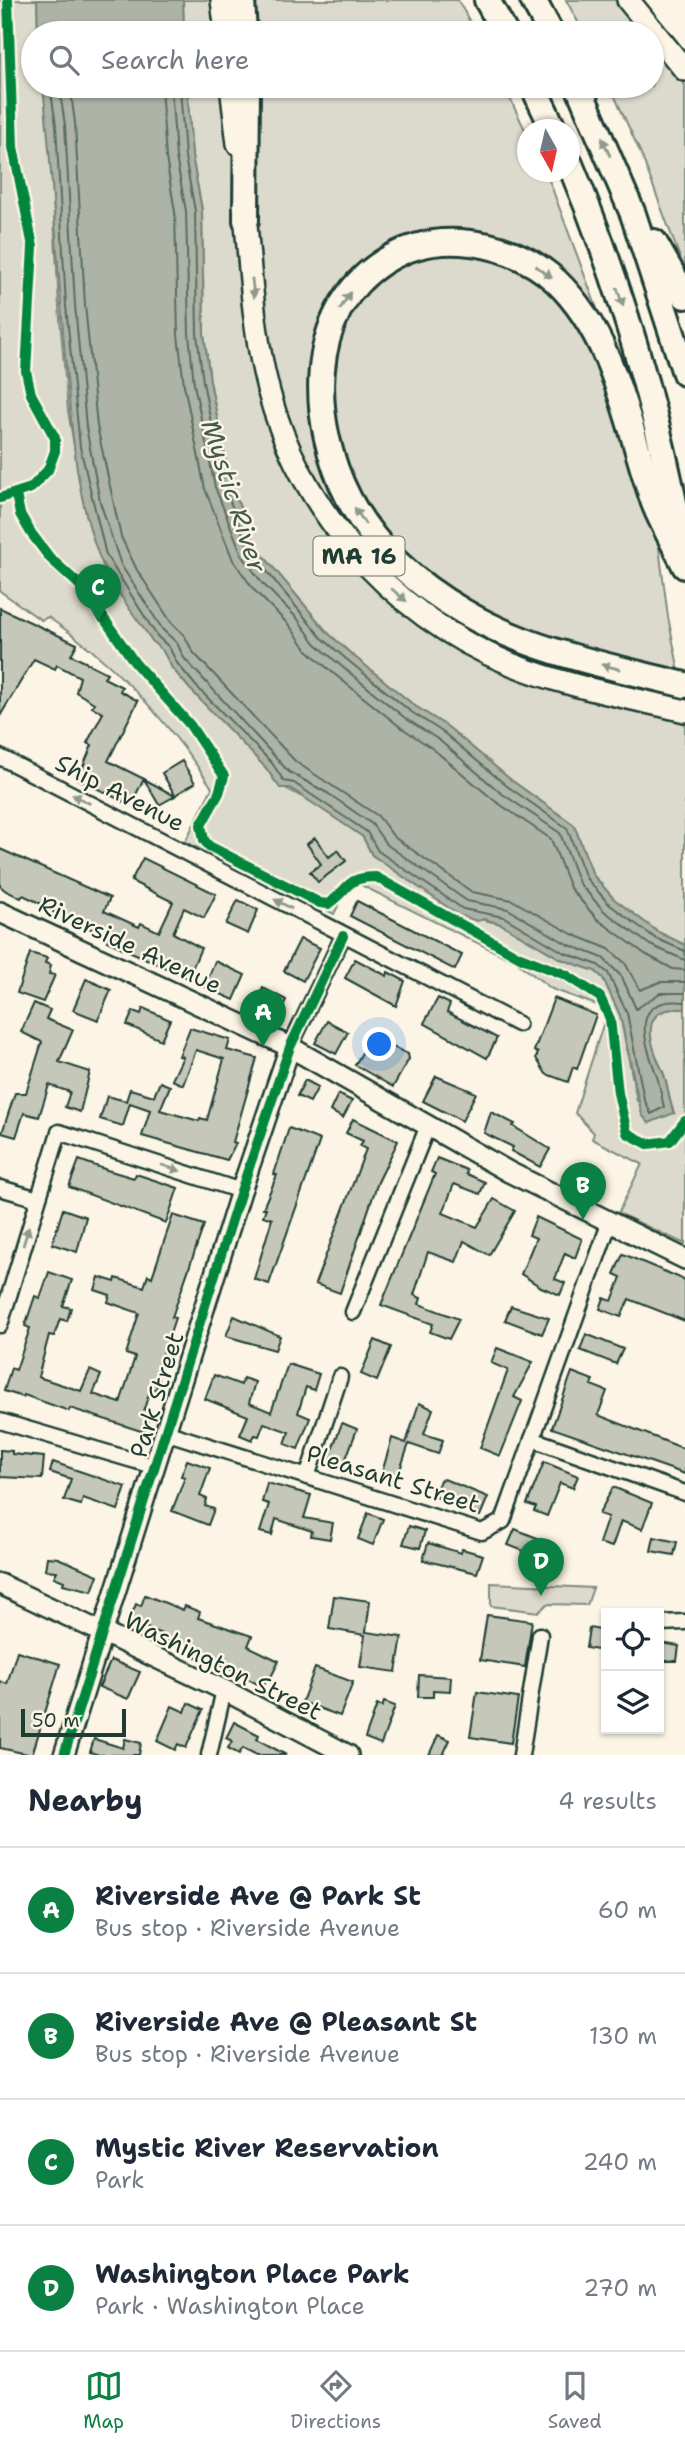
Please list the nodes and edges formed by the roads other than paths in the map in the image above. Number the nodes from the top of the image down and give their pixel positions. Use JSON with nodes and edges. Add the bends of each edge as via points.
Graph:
{"nodes":[{"id":1,"x":222,"y":0,"type":"edge"},
{"id":2,"x":242,"y":0,"type":"edge"},
{"id":3,"x":487,"y":0,"type":"edge"},
{"id":4,"x":533,"y":0,"type":"edge"},
{"id":5,"x":628,"y":0,"type":"edge"},
{"id":6,"x":225,"y":21,"type":"edge"},
{"id":7,"x":243,"y":21,"type":"edge"},
{"id":8,"x":498,"y":21,"type":"edge"},
{"id":9,"x":544,"y":21,"type":"edge"},
{"id":10,"x":645,"y":21,"type":"edge"},
{"id":11,"x":664,"y":44,"type":"edge"},
{"id":12,"x":685,"y":70,"type":"edge"},
{"id":13,"x":232,"y":98,"type":"edge"},
{"id":14,"x":247,"y":98,"type":"edge"},
{"id":15,"x":539,"y":98,"type":"edge"},
{"id":16,"x":583,"y":98,"type":"edge"},
{"id":17,"x":549,"y":119,"type":"edge"},
{"id":18,"x":576,"y":182,"type":"edge"},
{"id":19,"x":625,"y":194,"type":"junction"},
{"id":20,"x":246,"y":220,"type":"junction"},
{"id":21,"x":685,"y":296,"type":"edge"},
{"id":22,"x":685,"y":373,"type":"edge"},
{"id":23,"x":685,"y":558,"type":"edge"},
{"id":24,"x":685,"y":566,"type":"edge"},
{"id":25,"x":681,"y":684,"type":"edge"},
{"id":26,"x":682,"y":711,"type":"edge"},
{"id":27,"x":0,"y":758,"type":"edge"},
{"id":28,"x":0,"y":912,"type":"edge"},
{"id":29,"x":343,"y":936,"type":"junction"},
{"id":30,"x":518,"y":1024,"type":"dead end"},
{"id":31,"x":289,"y":1047,"type":"junction"},
{"id":32,"x":427,"y":1128,"type":"junction"},
{"id":33,"x":0,"y":1188,"type":"edge"},
{"id":34,"x":241,"y":1191,"type":"junction"},
{"id":35,"x":38,"y":1199,"type":"junction"},
{"id":36,"x":609,"y":1224,"type":"junction"},
{"id":37,"x":685,"y":1259,"type":"edge"},
{"id":38,"x":353,"y":1312,"type":"dead end"},
{"id":39,"x":0,"y":1325,"type":"edge"},
{"id":40,"x":340,"y":1377,"type":"dead end"},
{"id":41,"x":0,"y":1421,"type":"edge"},
{"id":42,"x":168,"y":1433,"type":"junction"},
{"id":43,"x":531,"y":1439,"type":"junction"},
{"id":44,"x":156,"y":1467,"type":"junction"},
{"id":45,"x":307,"y":1476,"type":"junction"},
{"id":46,"x":685,"y":1493,"type":"edge"},
{"id":47,"x":0,"y":1584,"type":"edge"},
{"id":48,"x":685,"y":1622,"type":"edge"},
{"id":49,"x":664,"y":1623,"type":"edge"},
{"id":50,"x":103,"y":1635,"type":"junction"},
{"id":51,"x":540,"y":1635,"type":"dead end"},
{"id":52,"x":224,"y":1690,"type":"junction"},
{"id":53,"x":64,"y":1755,"type":"edge"},
{"id":54,"x":209,"y":1755,"type":"edge"},
{"id":55,"x":348,"y":1755,"type":"edge"},
{"id":56,"x":522,"y":1755,"type":"edge"}],
"edges":[{"from":1,"to":6,"type":"main road"},
{"from":2,"to":7,"type":"highway"},
{"from":3,"to":8,"type":"highway"},
{"from":4,"to":9,"type":"highway"},
{"from":5,"to":10,"type":"main road"},
{"from":11,"to":12,"type":"main road"},
{"from":13,"to":20,"type":"main road","number":"MA 16"},
{"from":14,"to":20,"type":"highway"},
{"from":15,"to":17,"type":"highway"},
{"from":19,"to":16,"type":"highway","one_way":true},
{"from":18,"to":23,"type":"highway","one_way":true,"via":[[632,332],[664,453]]},
{"from":19,"to":21,"type":"highway"},
{"from":19,"to":22,"type":"highway"},
{"from":20,"to":26,"type":"main road","number":"MA 16","one_way":true,"via":[[260,349],[280,424],[312,492],[361,559],[425,615],[498,659],[546,677]]},
{"from":25,"to":24,"type":"highway","one_way":true,"via":[[561,654],[493,628],[433,592],[382,547],[337,474],[321,389],[326,341],[341,307],[361,279],[414,247],[454,241],[516,255],[555,280],[597,335],[655,506]]},
{"from":29,"to":27,"type":"street","name":"Ship Avenue","one_way":true},
{"from":28,"to":31,"type":"street","name":"Riverside Avenue"},
{"from":29,"to":30,"type":"street","name":"Ship Avenue"},
{"from":29,"to":31,"type":"street"},
{"from":31,"to":32,"type":"street","name":"Riverside Avenue"},
{"from":31,"to":34,"type":"street","name":"Park Street"},
{"from":32,"to":36,"type":"street","name":"Riverside Avenue"},
{"from":32,"to":38,"type":"street"},
{"from":33,"to":35,"type":"street"},
{"from":35,"to":34,"type":"street","one_way":true,"via":[[59,1132]]},
{"from":34,"to":42,"type":"street","name":"Park Street"},
{"from":39,"to":35,"type":"street","one_way":true},
{"from":36,"to":37,"type":"street","name":"Riverside Avenue"},
{"from":36,"to":43,"type":"street","name":"Pleasant Street"},
{"from":40,"to":45,"type":"street"},
{"from":41,"to":44,"type":"street"},
{"from":42,"to":44,"type":"street","name":"Park Street"},
{"from":42,"to":45,"type":"street","name":"Pleasant Street"},
{"from":43,"to":45,"type":"street","name":"Pleasant Street","via":[[503,1521],[482,1532]]},
{"from":43,"to":46,"type":"street"},
{"from":44,"to":50,"type":"street","name":"Park Street"},
{"from":47,"to":50,"type":"street","name":"Washington Street"},
{"from":48,"to":49,"type":"street"},
{"from":50,"to":52,"type":"street","name":"Washington Street"},
{"from":50,"to":53,"type":"street","name":"Park Street"},
{"from":51,"to":56,"type":"street"},
{"from":52,"to":54,"type":"street"},
{"from":52,"to":55,"type":"street","name":"Washington Street"}]}
